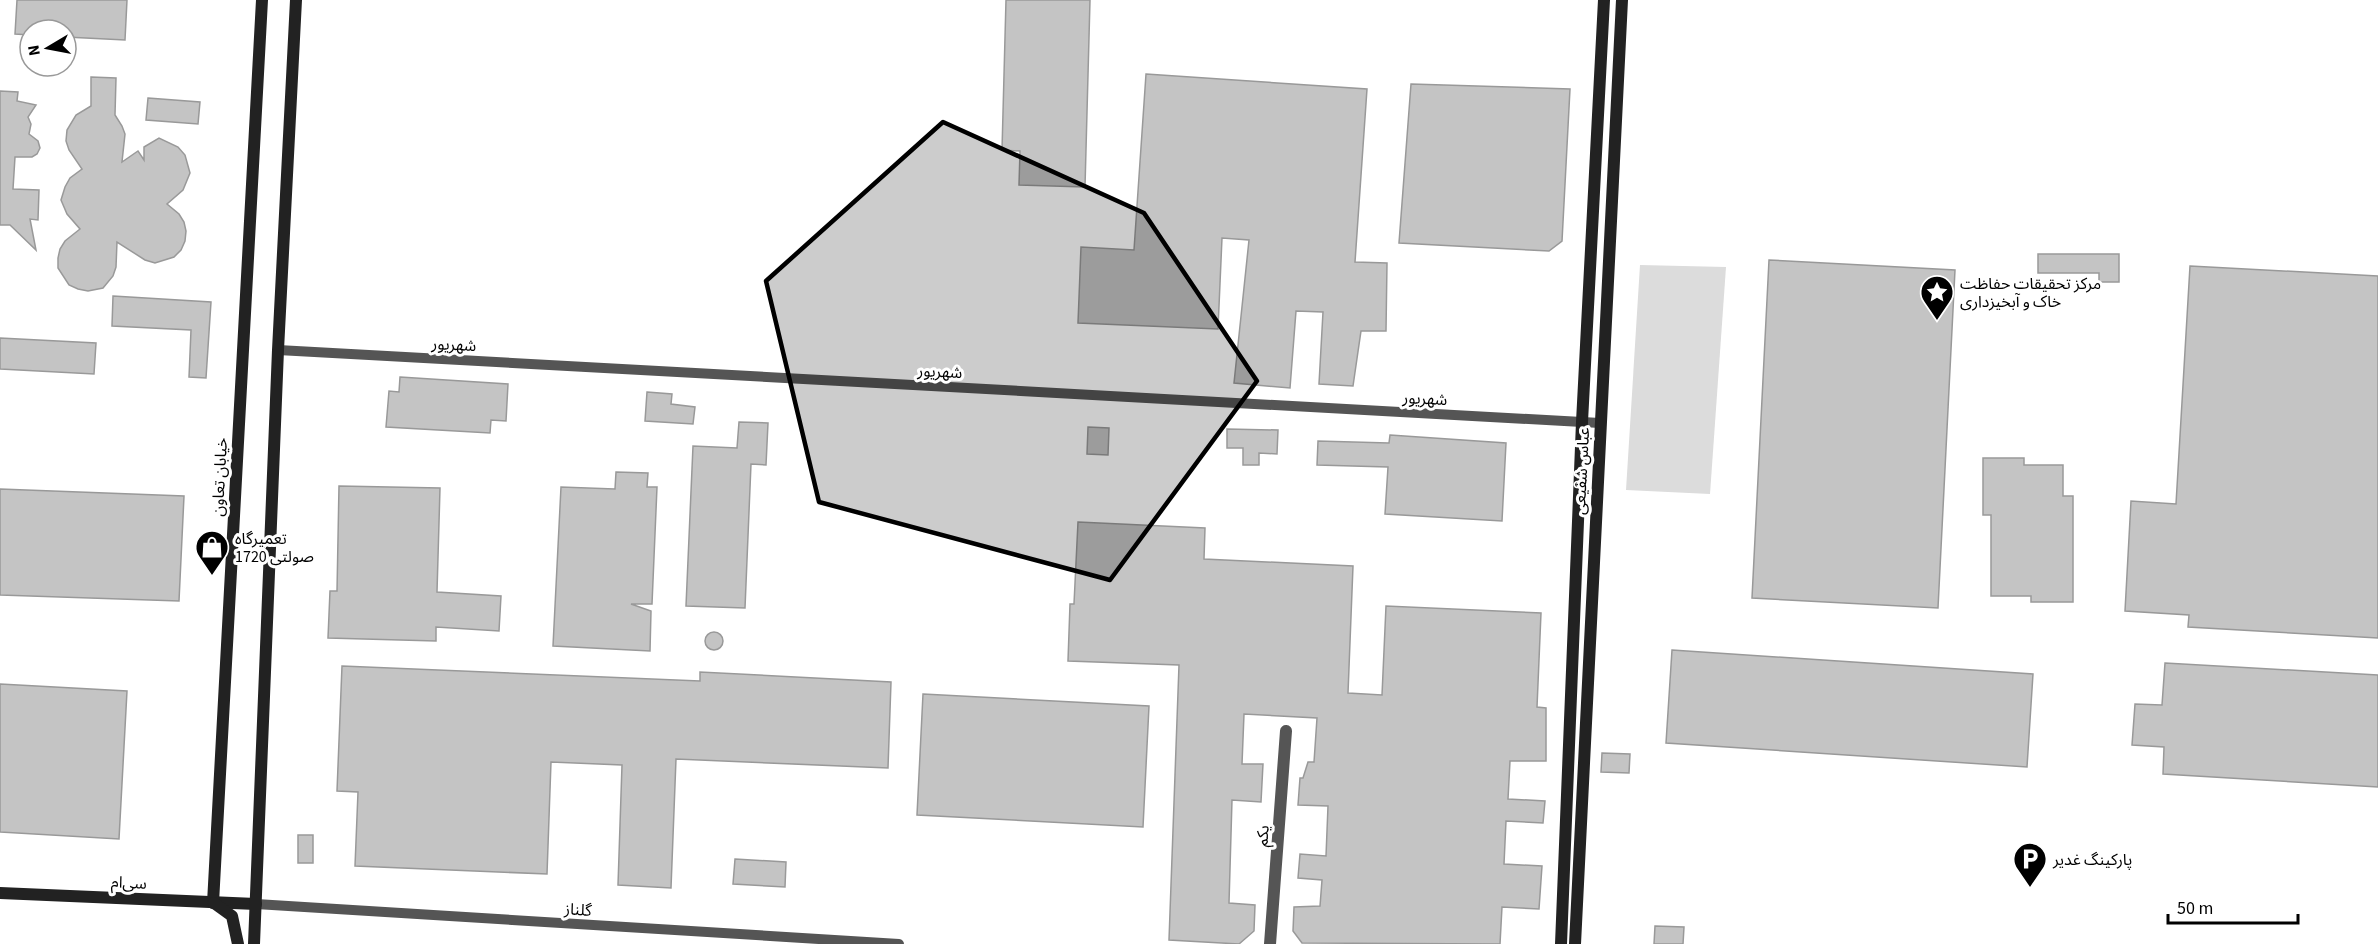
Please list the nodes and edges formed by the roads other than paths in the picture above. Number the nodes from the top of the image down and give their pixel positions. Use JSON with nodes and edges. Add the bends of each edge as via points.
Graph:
{"nodes":[{"id":1,"x":262,"y":0,"type":"edge"},
{"id":2,"x":296,"y":0,"type":"edge"},
{"id":3,"x":1604,"y":0,"type":"edge"},
{"id":4,"x":1622,"y":0,"type":"edge"},
{"id":5,"x":278,"y":350,"type":"junction"},
{"id":6,"x":1582,"y":422,"type":"junction"},
{"id":7,"x":1600,"y":423,"type":"junction"},
{"id":8,"x":1286,"y":731,"type":"dead end"},
{"id":9,"x":0,"y":893,"type":"edge"},
{"id":10,"x":213,"y":903,"type":"junction"},
{"id":11,"x":256,"y":904,"type":"junction"},
{"id":12,"x":238,"y":944,"type":"edge"},
{"id":13,"x":254,"y":944,"type":"edge"},
{"id":14,"x":898,"y":944,"type":"edge"},
{"id":15,"x":1270,"y":944,"type":"edge"},
{"id":16,"x":1560,"y":944,"type":"edge"},
{"id":17,"x":1575,"y":944,"type":"edge"}],
"edges":[{"from":1,"to":10,"type":"street","name":"خیابان تعاون"},
{"from":2,"to":5,"type":"street"},
{"from":3,"to":6,"type":"street","name":"عباس شفیعی"},
{"from":4,"to":7,"type":"street","name":"عباس شفیعی"},
{"from":5,"to":6,"type":"lane","name":"شهریور"},
{"from":5,"to":11,"type":"street"},
{"from":6,"to":7,"type":"lane","name":"شهریور"},
{"from":6,"to":16,"type":"street","name":"عباس شفیعی"},
{"from":7,"to":17,"type":"street","name":"عباس شفیعی"},
{"from":8,"to":15,"type":"street","name":"یکم"},
{"from":9,"to":10,"type":"street","name":"سی‌ام"},
{"from":10,"to":11,"type":"street","name":"سی‌ام"},
{"from":10,"to":12,"type":"street","via":[[232,916]]},
{"from":11,"to":13,"type":"street"},
{"from":11,"to":14,"type":"lane","name":"گلناز"}]}
